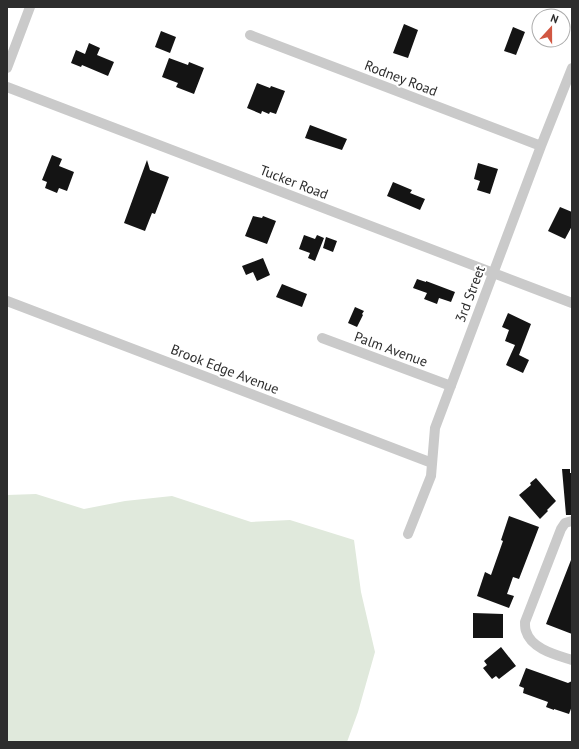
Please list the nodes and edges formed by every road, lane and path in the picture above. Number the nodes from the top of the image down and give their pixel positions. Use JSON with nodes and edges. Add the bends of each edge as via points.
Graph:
{"nodes":[{"id":1,"x":30,"y":7,"type":"edge"},
{"id":2,"x":250,"y":35,"type":"dead end"},
{"id":3,"x":7,"y":68,"type":"edge"},
{"id":4,"x":572,"y":68,"type":"edge"},
{"id":5,"x":7,"y":87,"type":"edge"},
{"id":6,"x":541,"y":146,"type":"junction"},
{"id":7,"x":493,"y":273,"type":"junction"},
{"id":8,"x":7,"y":301,"type":"edge"},
{"id":9,"x":572,"y":303,"type":"edge"},
{"id":10,"x":322,"y":338,"type":"dead end"},
{"id":11,"x":451,"y":386,"type":"junction"},
{"id":12,"x":432,"y":464,"type":"junction"},
{"id":13,"x":572,"y":521,"type":"edge"},
{"id":14,"x":408,"y":534,"type":"dead end"},
{"id":15,"x":572,"y":660,"type":"edge"}],
"edges":[{"from":1,"to":3,"type":"street"},
{"from":2,"to":6,"type":"street","name":"Rodney Road"},
{"from":4,"to":6,"type":"street","name":"3rd Street"},
{"from":5,"to":7,"type":"street","name":"Tucker Road"},
{"from":6,"to":7,"type":"street","name":"3rd Street"},
{"from":7,"to":9,"type":"street","name":"Tucker Road"},
{"from":7,"to":11,"type":"street","name":"3rd Street"},
{"from":8,"to":12,"type":"street","name":"Brook Edge Avenue"},
{"from":10,"to":11,"type":"street","name":"Palm Avenue"},
{"from":11,"to":12,"type":"street","name":"3rd Street","via":[[435,428]]},
{"from":12,"to":14,"type":"street","name":"3rd Street","via":[[431,476]]},
{"from":13,"to":15,"type":"street","via":[[561,529],[525,622],[526,632],[532,642]]}]}
